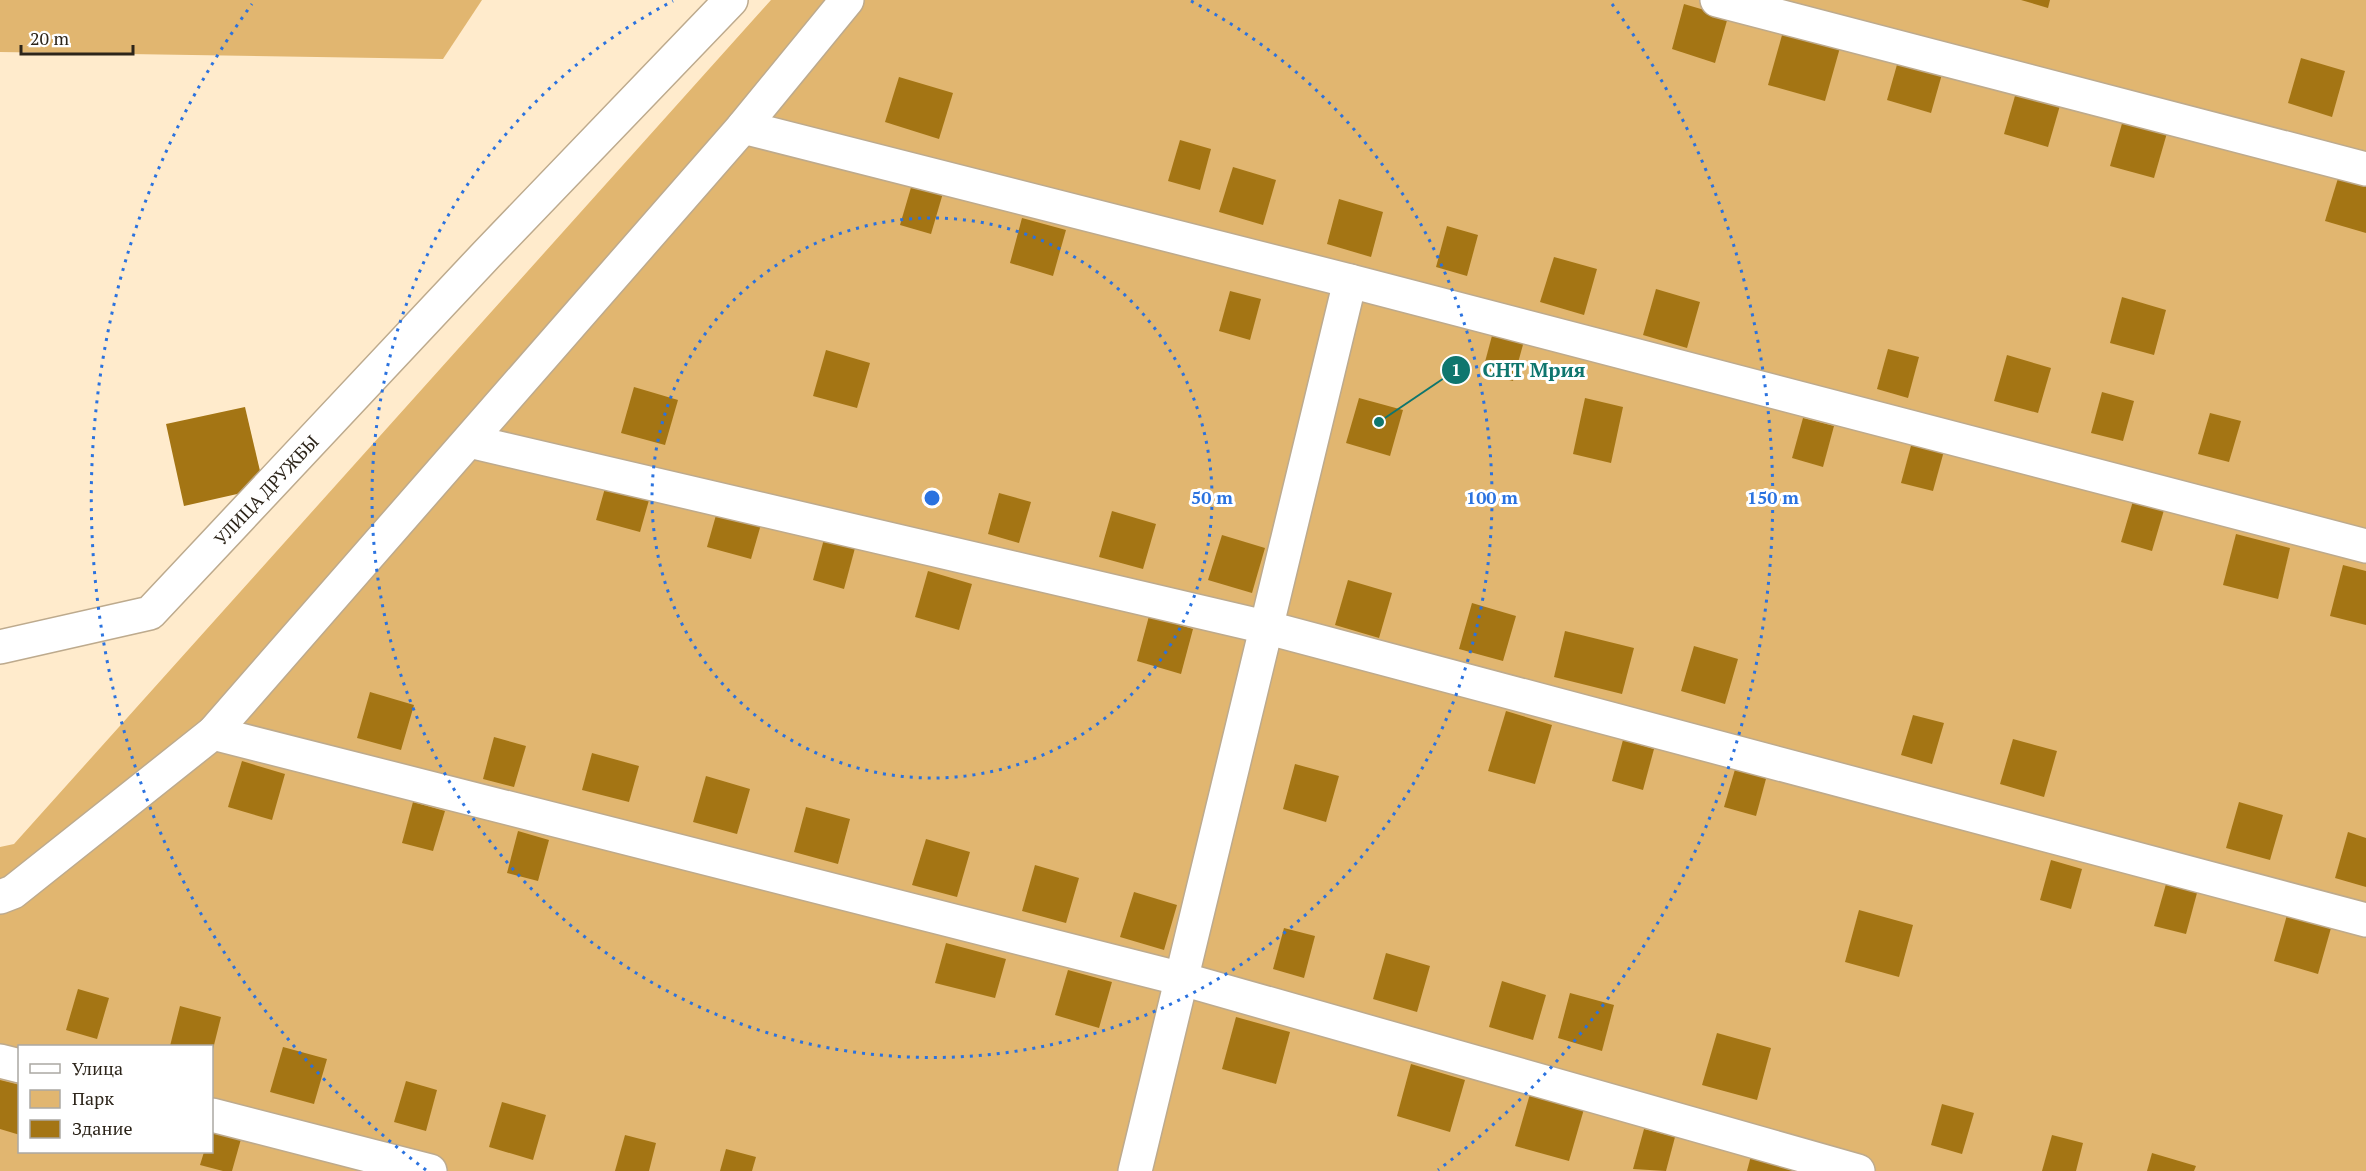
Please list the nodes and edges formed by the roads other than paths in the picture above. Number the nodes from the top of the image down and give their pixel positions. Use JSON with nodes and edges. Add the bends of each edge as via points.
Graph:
{"nodes":[{"id":1,"x":731,"y":0,"type":"edge"},
{"id":2,"x":847,"y":0,"type":"edge"},
{"id":3,"x":1717,"y":0,"type":"edge"},
{"id":4,"x":743,"y":128,"type":"junction"},
{"id":5,"x":2366,"y":169,"type":"edge"},
{"id":6,"x":1350,"y":281,"type":"junction"},
{"id":7,"x":469,"y":441,"type":"junction"},
{"id":8,"x":2366,"y":546,"type":"edge"},
{"id":9,"x":1265,"y":627,"type":"junction"},
{"id":10,"x":0,"y":647,"type":"edge"},
{"id":11,"x":213,"y":733,"type":"junction"},
{"id":12,"x":0,"y":897,"type":"edge"},
{"id":13,"x":2366,"y":920,"type":"edge"},
{"id":14,"x":1182,"y":979,"type":"junction"},
{"id":15,"x":0,"y":1060,"type":"edge"},
{"id":16,"x":18,"y":1065,"type":"edge"},
{"id":17,"x":213,"y":1115,"type":"edge"},
{"id":18,"x":430,"y":1171,"type":"edge"},
{"id":19,"x":1135,"y":1171,"type":"edge"},
{"id":20,"x":1858,"y":1171,"type":"edge"}],
"edges":[{"from":1,"to":10,"type":"street","name":"УЛИЦА ДРУЖБЫ","via":[[150,613]]},
{"from":2,"to":4,"type":"street"},
{"from":3,"to":5,"type":"street"},
{"from":4,"to":6,"type":"street"},
{"from":4,"to":7,"type":"street"},
{"from":6,"to":8,"type":"street"},
{"from":6,"to":9,"type":"street"},
{"from":7,"to":9,"type":"street"},
{"from":7,"to":11,"type":"street"},
{"from":9,"to":13,"type":"street"},
{"from":9,"to":14,"type":"street"},
{"from":11,"to":12,"type":"street","via":[[14,892]]},
{"from":11,"to":14,"type":"street"},
{"from":14,"to":19,"type":"street"},
{"from":14,"to":20,"type":"street"},
{"from":15,"to":16,"type":"street"},
{"from":17,"to":18,"type":"street"}]}
